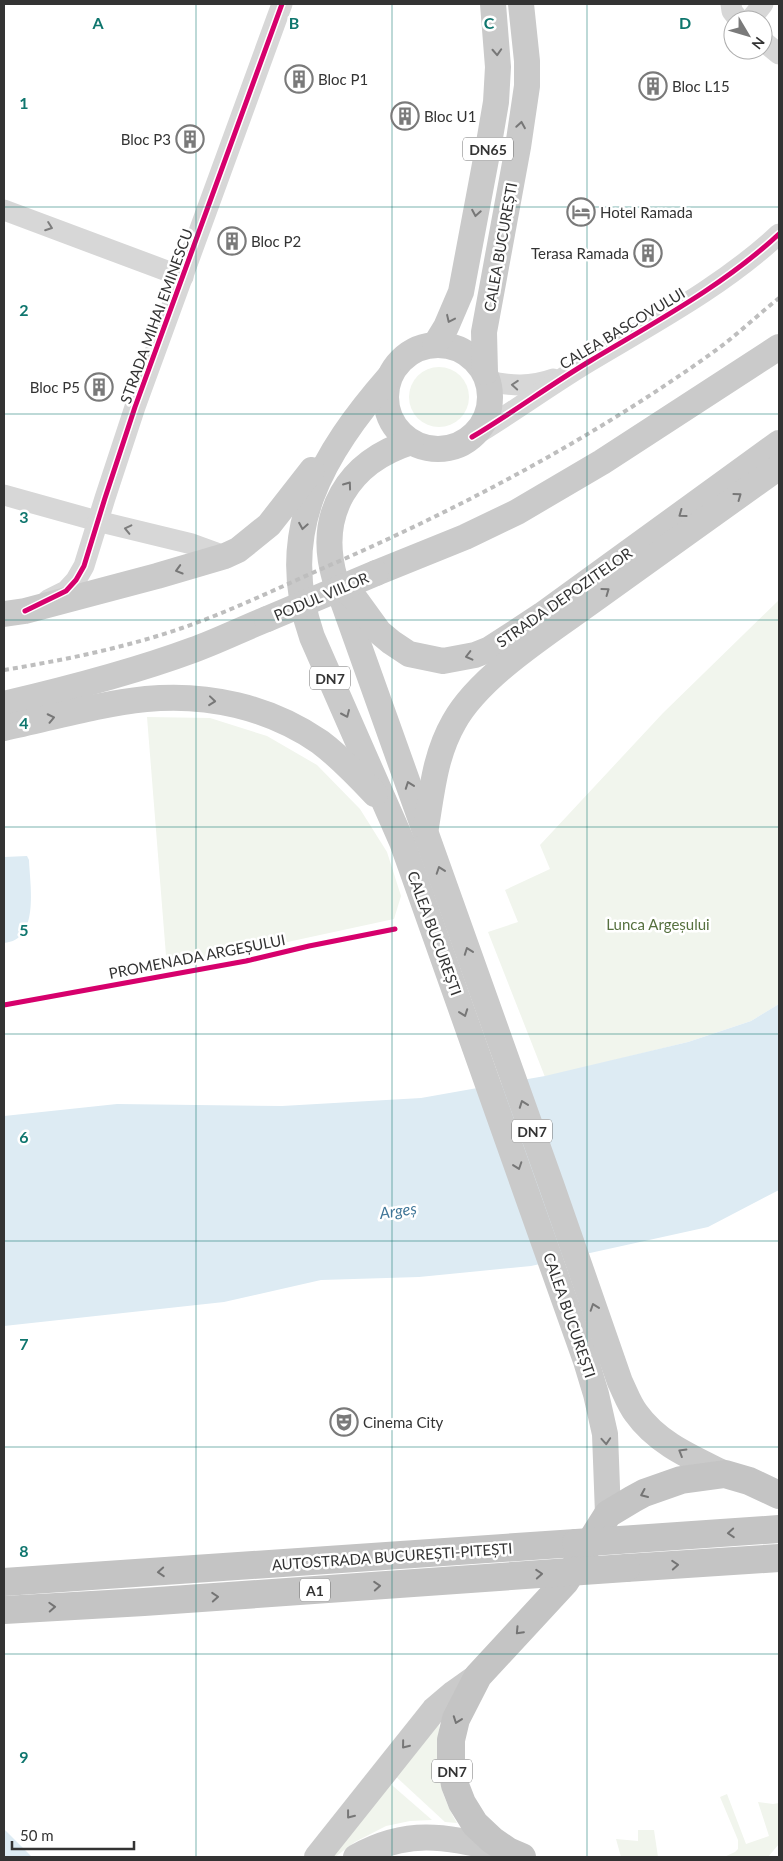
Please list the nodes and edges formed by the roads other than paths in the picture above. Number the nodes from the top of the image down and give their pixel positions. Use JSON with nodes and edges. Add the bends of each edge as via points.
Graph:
{"nodes":[{"id":1,"x":282,"y":4,"type":"edge"},
{"id":2,"x":493,"y":4,"type":"edge"},
{"id":3,"x":521,"y":4,"type":"edge"},
{"id":4,"x":4,"y":210,"type":"edge"},
{"id":5,"x":779,"y":234,"type":"edge"},
{"id":6,"x":183,"y":277,"type":"junction"},
{"id":7,"x":435,"y":345,"type":"junction"},
{"id":8,"x":779,"y":348,"type":"edge"},
{"id":9,"x":574,"y":370,"type":"junction"},
{"id":10,"x":390,"y":376,"type":"junction"},
{"id":11,"x":486,"y":376,"type":"junction"},
{"id":12,"x":344,"y":434,"type":"junction"},
{"id":13,"x":472,"y":437,"type":"junction"},
{"id":14,"x":411,"y":442,"type":"junction"},
{"id":15,"x":779,"y":443,"type":"edge"},
{"id":16,"x":779,"y":467,"type":"edge"},
{"id":17,"x":4,"y":496,"type":"edge"},
{"id":18,"x":97,"y":521,"type":"junction"},
{"id":19,"x":226,"y":556,"type":"junction"},
{"id":20,"x":331,"y":565,"type":"junction"},
{"id":21,"x":14,"y":612,"type":"edge"},
{"id":22,"x":4,"y":704,"type":"edge"},
{"id":23,"x":4,"y":728,"type":"edge"},
{"id":24,"x":387,"y":808,"type":"junction"},
{"id":25,"x":426,"y":830,"type":"junction"},
{"id":26,"x":442,"y":914,"type":"junction"},
{"id":27,"x":725,"y":1474,"type":"junction"},
{"id":28,"x":779,"y":1495,"type":"edge"},
{"id":29,"x":608,"y":1514,"type":"junction"},
{"id":30,"x":779,"y":1529,"type":"edge"},
{"id":31,"x":779,"y":1558,"type":"edge"},
{"id":32,"x":4,"y":1582,"type":"edge"},
{"id":33,"x":4,"y":1610,"type":"edge"},
{"id":34,"x":478,"y":1676,"type":"junction"},
{"id":35,"x":515,"y":1854,"type":"edge"},
{"id":36,"x":317,"y":1857,"type":"edge"},
{"id":37,"x":356,"y":1857,"type":"edge"}],
"edges":[{"from":1,"to":6,"type":"street","name":"STRADA MIHAI EMINESCU"},
{"from":2,"to":7,"type":"main road","name":"CALEA BUCUREȘTI","number":"DN65","one_way":true,"via":[[498,67],[496,102],[461,292]]},
{"from":11,"to":3,"type":"main road","name":"CALEA BUCUREȘTI","number":"DN65","one_way":true,"via":[[484,332],[527,86]]},
{"from":4,"to":6,"type":"street","one_way":true},
{"from":5,"to":9,"type":"street","name":"CALEA BASCOVULUI","via":[[691,302]]},
{"from":6,"to":18,"type":"street","name":"STRADA MIHAI EMINESCU"},
{"from":7,"to":10,"type":"main road","number":"DN7","via":[[408,354]]},
{"from":7,"to":11,"type":"main road","number":"DN7","via":[[451,346],[465,352],[473,357]]},
{"from":8,"to":22,"type":"main road","name":"PODUL VIILOR","bridge":true,"via":[[602,462],[517,512],[465,537],[194,650],[80,686]]},
{"from":9,"to":11,"type":"street","name":"CALEA BASCOVULUI","one_way":true,"via":[[536,384],[520,386]]},
{"from":9,"to":13,"type":"street","name":"CALEA BASCOVULUI"},
{"from":10,"to":12,"type":"main road","name":"CALEA BUCUREȘTI","number":"DN7"},
{"from":10,"to":14,"type":"main road","via":[[386,395],[389,413],[397,430]]},
{"from":11,"to":13,"type":"main road","via":[[491,391],[489,411]]},
{"from":12,"to":19,"type":"main road","via":[[306,476],[269,525]]},
{"from":12,"to":24,"type":"main road","name":"CALEA BUCUREȘTI","number":"DN7","one_way":true,"via":[[306,510],[298,563],[300,592],[312,637]]},
{"from":13,"to":14,"type":"main road","via":[[456,446],[438,450]]},
{"from":20,"to":14,"type":"main road","name":"CALEA BUCUREȘTI","number":"DN7","one_way":true,"via":[[330,533],[341,494],[376,457]]},
{"from":15,"to":20,"type":"main road","name":"STRADA DEPOZITELOR","one_way":true,"via":[[542,615],[490,649],[475,655],[443,661],[409,654],[379,632]]},
{"from":25,"to":16,"type":"main road","name":"STRADA DEPOZITELOR","number":"DN7","one_way":true,"via":[[441,748],[454,721],[479,689],[566,619]]},
{"from":17,"to":18,"type":"street"},
{"from":19,"to":18,"type":"street","one_way":true,"via":[[192,544]]},
{"from":18,"to":21,"type":"street","name":"STRADA MIHAI EMINESCU","via":[[84,566],[66,591]]},
{"from":19,"to":21,"type":"main road","one_way":true},
{"from":25,"to":20,"type":"main road","name":"CALEA BUCUREȘTI","number":"DN7","one_way":true},
{"from":23,"to":24,"type":"main road","one_way":true,"via":[[146,699],[214,700],[254,709],[288,723],[319,742]]},
{"from":24,"to":26,"type":"main road","name":"CALEA BUCUREȘTI","number":"DN7"},
{"from":26,"to":25,"type":"main road","name":"CALEA BUCUREȘTI","number":"DN7","one_way":true},
{"from":27,"to":26,"type":"main road","name":"CALEA BUCUREȘTI","number":"DN7","one_way":true,"via":[[665,1442],[635,1413],[620,1382]]},
{"from":26,"to":29,"type":"main road","name":"CALEA BUCUREȘTI","number":"DN7","one_way":true,"via":[[596,1394],[605,1434]]},
{"from":27,"to":28,"type":"highway","number":"DN7"},
{"from":27,"to":29,"type":"highway","number":"DN7","one_way":true,"via":[[672,1483],[644,1493]]},
{"from":29,"to":34,"type":"highway","number":"DN7","one_way":true,"via":[[565,1582]]},
{"from":30,"to":32,"type":"highway","name":"AUTOSTRADA BUCUREȘTI-PITEȘTI","number":"A1","one_way":true,"bridge":true},
{"from":33,"to":31,"type":"highway","name":"AUTOSTRADA BUCUREȘTI-PITEȘTI","number":"A1","one_way":true,"bridge":true},
{"from":34,"to":35,"type":"highway","number":"DN7","one_way":true,"via":[[456,1719],[451,1740],[451,1764],[458,1794],[474,1824]]},
{"from":34,"to":36,"type":"main road","number":"DN7","one_way":true,"via":[[434,1710]]},
{"from":35,"to":37,"type":"main road","number":"DN7","via":[[456,1839],[420,1837],[390,1842]]}]}
